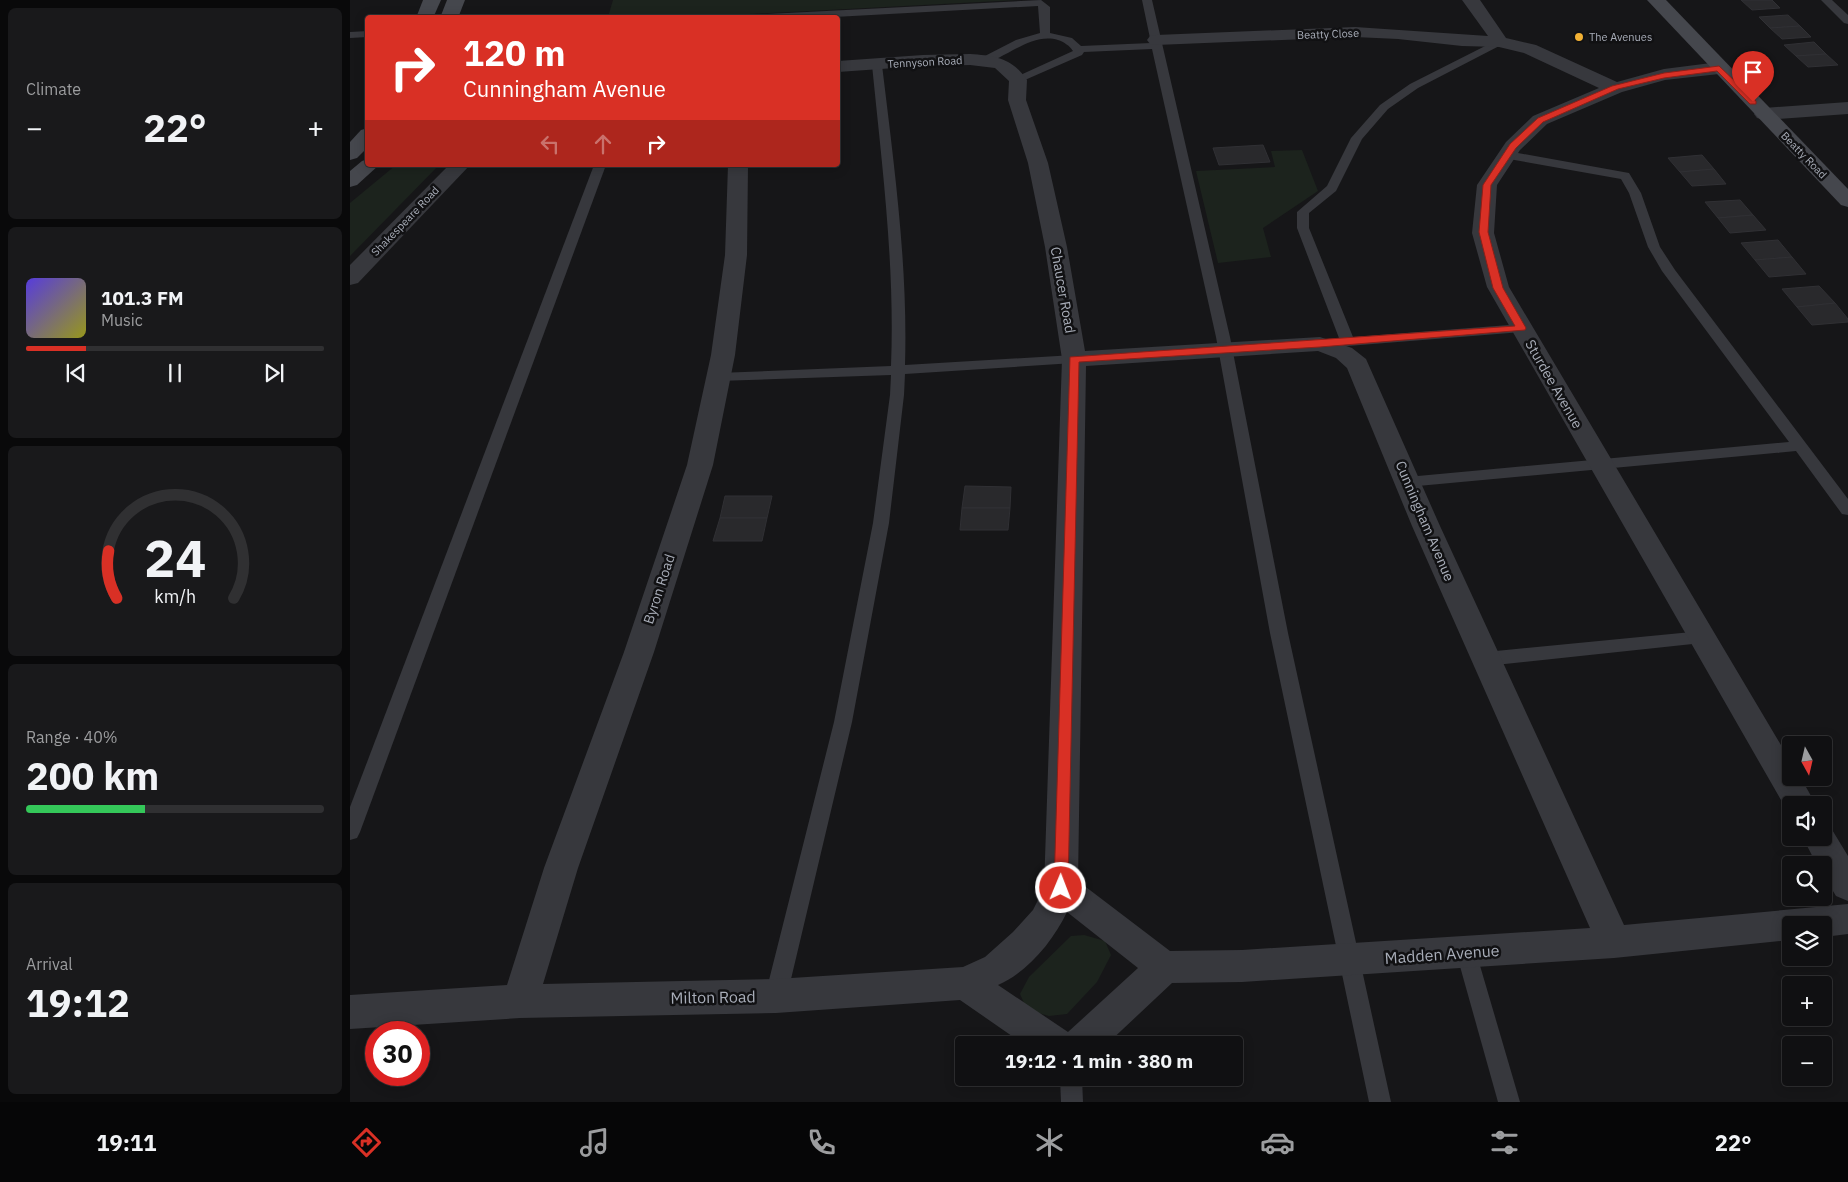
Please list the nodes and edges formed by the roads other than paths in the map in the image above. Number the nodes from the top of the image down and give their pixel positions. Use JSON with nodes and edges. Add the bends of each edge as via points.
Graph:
{"nodes":[{"id":1,"x":432,"y":0,"type":"edge"},
{"id":2,"x":456,"y":0,"type":"edge"},
{"id":3,"x":1148,"y":0,"type":"edge"},
{"id":4,"x":1471,"y":0,"type":"edge"},
{"id":5,"x":1656,"y":0,"type":"edge"},
{"id":6,"x":1826,"y":0,"type":"edge"},
{"id":7,"x":425,"y":15,"type":"edge"},
{"id":8,"x":450,"y":15,"type":"edge"},
{"id":9,"x":805,"y":15,"type":"edge"},
{"id":10,"x":1848,"y":21,"type":"edge"},
{"id":11,"x":365,"y":34,"type":"edge"},
{"id":12,"x":350,"y":35,"type":"edge"},
{"id":13,"x":1045,"y":35,"type":"junction"},
{"id":14,"x":1499,"y":42,"type":"junction"},
{"id":15,"x":1157,"y":43,"type":"junction"},
{"id":16,"x":1079,"y":49,"type":"junction"},
{"id":17,"x":985,"y":60,"type":"junction"},
{"id":18,"x":877,"y":65,"type":"junction"},
{"id":19,"x":840,"y":67,"type":"edge"},
{"id":20,"x":1719,"y":68,"type":"junction"},
{"id":21,"x":1014,"y":75,"type":"junction"},
{"id":22,"x":1615,"y":88,"type":"junction"},
{"id":23,"x":1848,"y":108,"type":"edge"},
{"id":24,"x":1764,"y":114,"type":"junction"},
{"id":25,"x":365,"y":137,"type":"edge"},
{"id":26,"x":350,"y":154,"type":"edge"},
{"id":27,"x":1507,"y":155,"type":"junction"},
{"id":28,"x":366,"y":167,"type":"edge"},
{"id":29,"x":458,"y":167,"type":"edge"},
{"id":30,"x":599,"y":167,"type":"edge"},
{"id":31,"x":738,"y":167,"type":"edge"},
{"id":32,"x":350,"y":181,"type":"edge"},
{"id":33,"x":1848,"y":201,"type":"edge"},
{"id":34,"x":350,"y":278,"type":"edge"},
{"id":35,"x":1522,"y":328,"type":"junction"},
{"id":36,"x":1348,"y":342,"type":"junction"},
{"id":37,"x":1320,"y":344,"type":"junction"},
{"id":38,"x":1224,"y":350,"type":"junction"},
{"id":39,"x":1074,"y":359,"type":"junction"},
{"id":40,"x":898,"y":370,"type":"junction"},
{"id":41,"x":718,"y":377,"type":"junction"},
{"id":42,"x":1800,"y":446,"type":"junction"},
{"id":43,"x":1601,"y":464,"type":"junction"},
{"id":44,"x":1407,"y":482,"type":"junction"},
{"id":45,"x":1848,"y":510,"type":"edge"},
{"id":46,"x":1702,"y":637,"type":"junction"},
{"id":47,"x":1486,"y":659,"type":"junction"},
{"id":48,"x":1795,"y":796,"type":"edge"},
{"id":49,"x":350,"y":832,"type":"edge"},
{"id":50,"x":1825,"y":846,"type":"edge"},
{"id":51,"x":1848,"y":886,"type":"edge"},
{"id":52,"x":1061,"y":888,"type":"junction"},
{"id":53,"x":1848,"y":919,"type":"edge"},
{"id":54,"x":1614,"y":942,"type":"junction"},
{"id":55,"x":1466,"y":952,"type":"junction"},
{"id":56,"x":1350,"y":960,"type":"junction"},
{"id":57,"x":1164,"y":967,"type":"junction"},
{"id":58,"x":965,"y":983,"type":"junction"},
{"id":59,"x":776,"y":996,"type":"junction"},
{"id":60,"x":520,"y":1001,"type":"junction"},
{"id":61,"x":350,"y":1012,"type":"edge"},
{"id":62,"x":1043,"y":1036,"type":"edge"},
{"id":63,"x":1090,"y":1036,"type":"edge"},
{"id":64,"x":1071,"y":1086,"type":"edge"},
{"id":65,"x":1072,"y":1102,"type":"edge"},
{"id":66,"x":1380,"y":1102,"type":"edge"},
{"id":67,"x":1509,"y":1102,"type":"edge"}],
"edges":[{"from":1,"to":7,"type":"street"},
{"from":2,"to":8,"type":"street"},
{"from":3,"to":15,"type":"lane"},
{"from":4,"to":14,"type":"street"},
{"from":5,"to":20,"type":"street","name":"Beatty Road"},
{"from":6,"to":10,"type":"lane"},
{"from":9,"to":13,"type":"lane","via":[[1040,3],[1045,7]]},
{"from":11,"to":12,"type":"lane"},
{"from":13,"to":16,"type":"lane","via":[[1054,35]]},
{"from":13,"to":17,"type":"lane","via":[[1035,36]]},
{"from":14,"to":15,"type":"street","name":"Beatty Close","via":[[1355,32]]},
{"from":14,"to":22,"type":"street","name":"Beatty Close","via":[[1530,49]]},
{"from":14,"to":36,"type":"lane","via":[[1414,86],[1384,108],[1357,138],[1332,188],[1303,212],[1303,228]]},
{"from":15,"to":16,"type":"lane"},
{"from":15,"to":38,"type":"lane"},
{"from":16,"to":21,"type":"lane","via":[[1078,53]]},
{"from":17,"to":18,"type":"street","name":"Tennyson Road"},
{"from":17,"to":21,"type":"street","name":"Tennyson Road","via":[[1001,64]]},
{"from":18,"to":19,"type":"street","name":"Tennyson Road"},
{"from":18,"to":40,"type":"lane","via":[[892,200],[900,314]]},
{"from":20,"to":22,"type":"street","name":"Sturdee Avenue","via":[[1664,75]]},
{"from":20,"to":24,"type":"street","name":"Beatty Road"},
{"from":21,"to":39,"type":"street","name":"Chaucer Road","via":[[1017,100],[1038,163],[1056,247]]},
{"from":22,"to":27,"type":"street","name":"Sturdee Avenue","via":[[1540,120]]},
{"from":23,"to":24,"type":"street"},
{"from":24,"to":33,"type":"street","name":"Beatty Road"},
{"from":25,"to":26,"type":"street"},
{"from":27,"to":35,"type":"street","name":"Sturdee Avenue","via":[[1487,185],[1483,232],[1498,288]]},
{"from":27,"to":42,"type":"lane","via":[[1625,176],[1635,193],[1654,247]]},
{"from":28,"to":32,"type":"street"},
{"from":29,"to":34,"type":"street","name":"Shakespeare Road"},
{"from":30,"to":49,"type":"lane"},
{"from":31,"to":41,"type":"street","name":"Byron Road","via":[[736,255]]},
{"from":35,"to":36,"type":"lane"},
{"from":35,"to":43,"type":"street","name":"Sturdee Avenue"},
{"from":36,"to":37,"type":"lane"},
{"from":37,"to":38,"type":"street","name":"Cunningham Avenue"},
{"from":37,"to":44,"type":"street","name":"Cunningham Avenue","via":[[1344,352],[1358,364]]},
{"from":38,"to":39,"type":"street","name":"Cunningham Avenue"},
{"from":38,"to":56,"type":"lane","via":[[1279,633]]},
{"from":39,"to":40,"type":"lane"},
{"from":39,"to":52,"type":"street","name":"Chaucer Road"},
{"from":40,"to":41,"type":"lane"},
{"from":40,"to":59,"type":"lane","via":[[881,523],[841,731]]},
{"from":41,"to":60,"type":"street","name":"Byron Road","via":[[700,465],[639,652],[561,868]]},
{"from":42,"to":43,"type":"lane"},
{"from":42,"to":45,"type":"lane"},
{"from":43,"to":44,"type":"lane"},
{"from":43,"to":46,"type":"street","name":"Sturdee Avenue"},
{"from":44,"to":47,"type":"street","name":"Cunningham Avenue"},
{"from":46,"to":47,"type":"lane"},
{"from":46,"to":48,"type":"street","name":"Sturdee Avenue"},
{"from":47,"to":54,"type":"street","name":"Cunningham Avenue"},
{"from":50,"to":51,"type":"street"},
{"from":52,"to":57,"type":"street"},
{"from":52,"to":58,"type":"street","name":"Chaucer Road","via":[[1045,921],[1025,943],[998,968]]},
{"from":53,"to":54,"type":"street","name":"Madden Avenue"},
{"from":54,"to":55,"type":"street","name":"Madden Avenue"},
{"from":55,"to":56,"type":"street","name":"Madden Avenue"},
{"from":55,"to":67,"type":"lane"},
{"from":56,"to":57,"type":"street","name":"Madden Avenue"},
{"from":56,"to":66,"type":"lane"},
{"from":57,"to":63,"type":"street"},
{"from":58,"to":59,"type":"street","name":"Milton Road"},
{"from":58,"to":62,"type":"street"},
{"from":59,"to":60,"type":"street","name":"Milton Road"},
{"from":60,"to":61,"type":"street","name":"Milton Road"},
{"from":64,"to":65,"type":"lane"}]}
